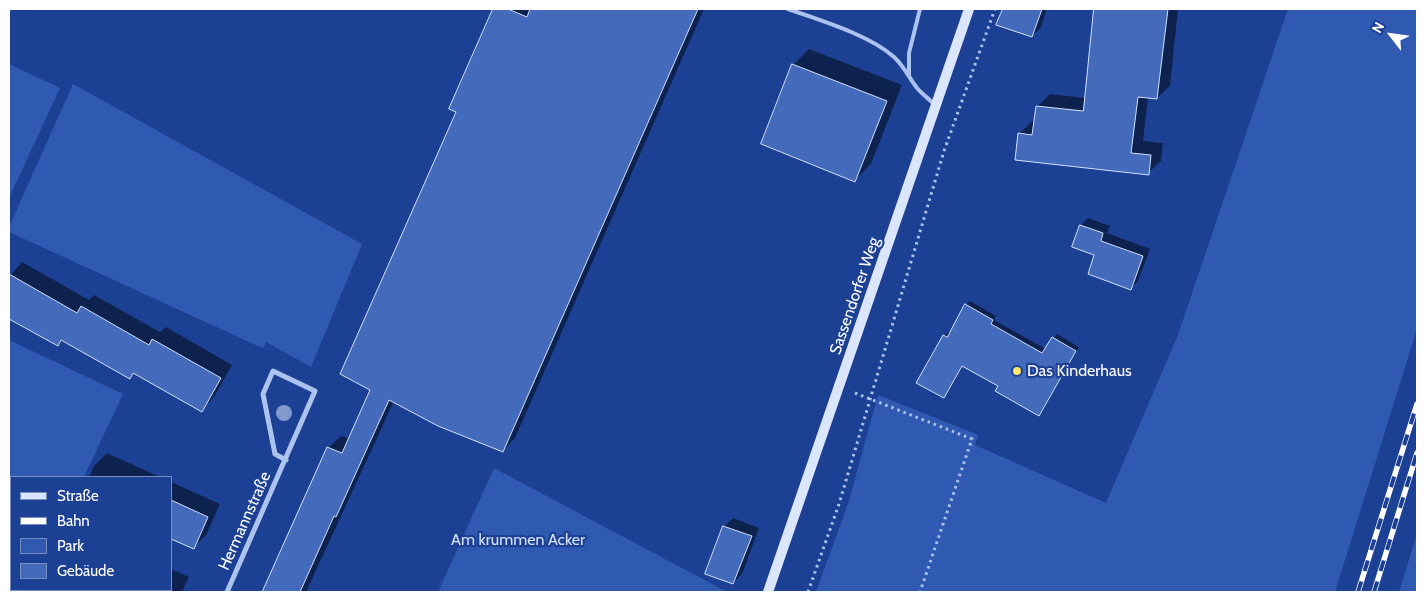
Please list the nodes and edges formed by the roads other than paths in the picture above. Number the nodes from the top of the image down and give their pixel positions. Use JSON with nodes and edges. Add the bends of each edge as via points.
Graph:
{"nodes":[{"id":1,"x":788,"y":9,"type":"edge"},
{"id":2,"x":920,"y":9,"type":"edge"},
{"id":3,"x":969,"y":9,"type":"edge"},
{"id":4,"x":909,"y":75,"type":"junction"},
{"id":5,"x":936,"y":106,"type":"junction"},
{"id":6,"x":286,"y":460,"type":"junction"},
{"id":7,"x":226,"y":592,"type":"edge"},
{"id":8,"x":768,"y":592,"type":"edge"}],
"edges":[{"from":1,"to":4,"type":"lane","via":[[874,44],[894,57]]},
{"from":2,"to":4,"type":"lane","via":[[909,53]]},
{"from":3,"to":5,"type":"street","name":"Sassendorfer Weg"},
{"from":4,"to":5,"type":"lane","via":[[917,88]]},
{"from":5,"to":8,"type":"street","name":"Sassendorfer Weg"},
{"from":6,"to":6,"type":"street","name":"Hermannstraße","via":[[275,454],[263,394],[273,371],[315,391]]},
{"from":6,"to":7,"type":"street","name":"Hermannstraße"}]}
